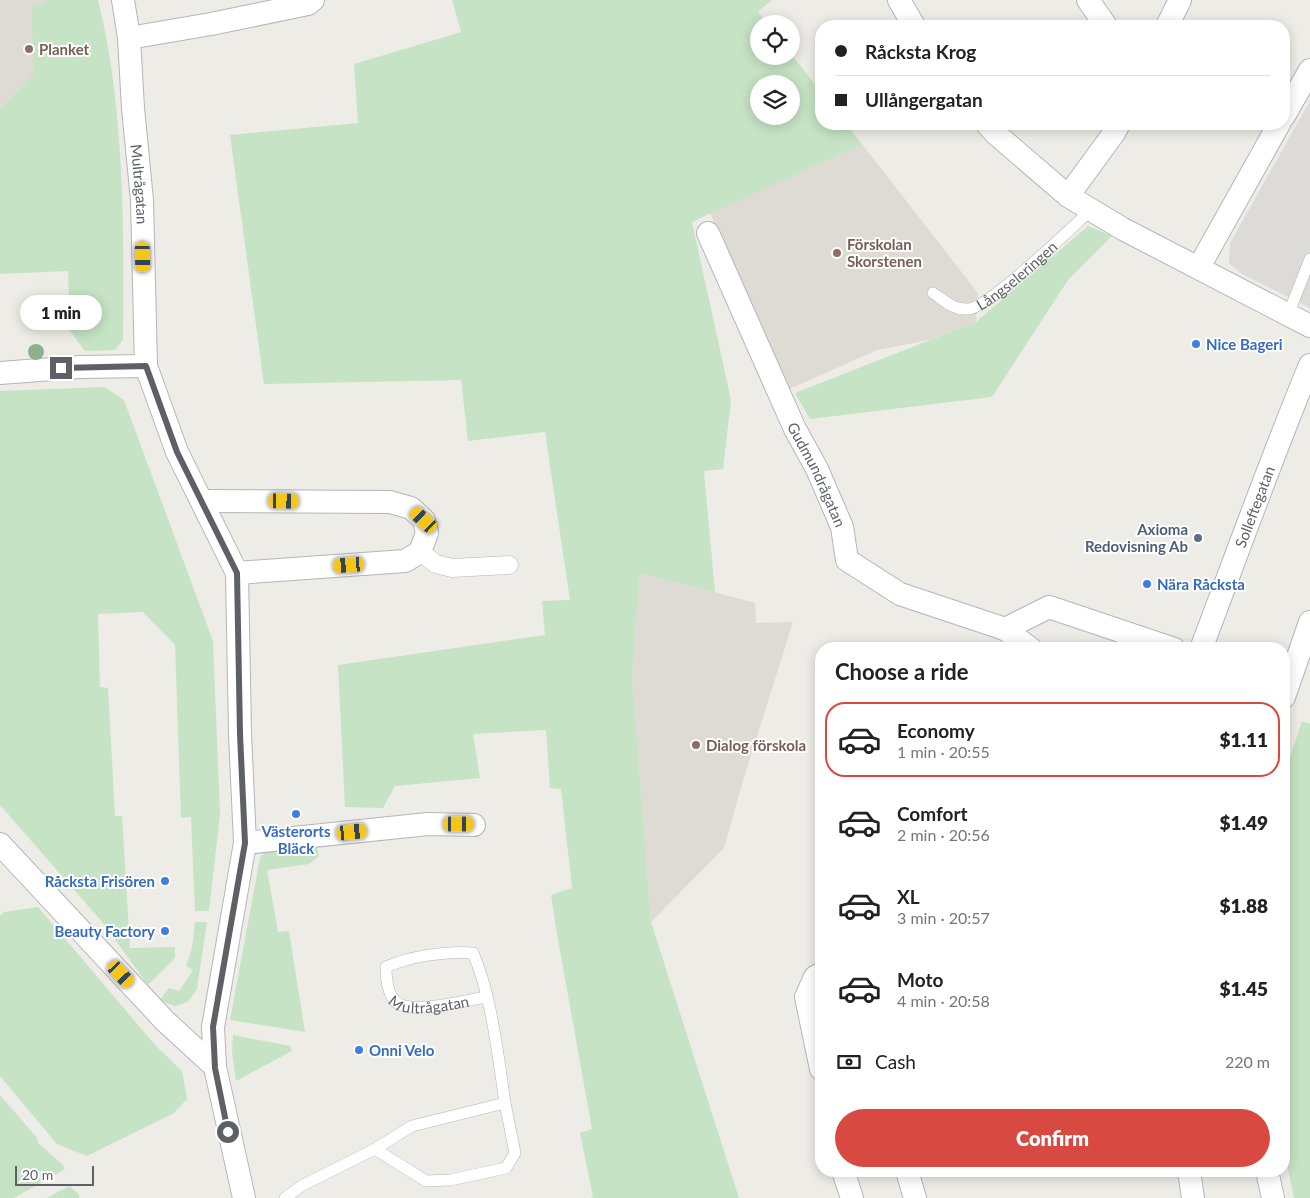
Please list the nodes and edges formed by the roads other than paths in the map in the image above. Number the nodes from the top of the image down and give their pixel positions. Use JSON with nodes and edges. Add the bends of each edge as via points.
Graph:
{"nodes":[{"id":1,"x":123,"y":0,"type":"edge"},
{"id":2,"x":313,"y":0,"type":"edge"},
{"id":3,"x":899,"y":0,"type":"edge"},
{"id":4,"x":1088,"y":0,"type":"edge"},
{"id":5,"x":1180,"y":0,"type":"edge"},
{"id":6,"x":911,"y":20,"type":"edge"},
{"id":7,"x":1102,"y":20,"type":"edge"},
{"id":8,"x":1170,"y":20,"type":"edge"},
{"id":9,"x":129,"y":38,"type":"junction"},
{"id":10,"x":1310,"y":70,"type":"edge"},
{"id":11,"x":1290,"y":105,"type":"edge"},
{"id":12,"x":992,"y":130,"type":"edge"},
{"id":13,"x":1116,"y":130,"type":"edge"},
{"id":14,"x":1276,"y":130,"type":"edge"},
{"id":15,"x":1068,"y":196,"type":"junction"},
{"id":16,"x":1091,"y":210,"type":"junction"},
{"id":17,"x":708,"y":233,"type":"dead end"},
{"id":18,"x":1310,"y":259,"type":"edge"},
{"id":19,"x":1199,"y":267,"type":"junction"},
{"id":20,"x":934,"y":293,"type":"dead end"},
{"id":21,"x":1288,"y":315,"type":"junction"},
{"id":22,"x":1310,"y":326,"type":"edge"},
{"id":23,"x":1310,"y":365,"type":"edge"},
{"id":24,"x":146,"y":366,"type":"junction"},
{"id":25,"x":0,"y":373,"type":"edge"},
{"id":26,"x":202,"y":501,"type":"junction"},
{"id":27,"x":420,"y":552,"type":"junction"},
{"id":28,"x":510,"y":565,"type":"dead end"},
{"id":29,"x":237,"y":573,"type":"junction"},
{"id":30,"x":1310,"y":622,"type":"edge"},
{"id":31,"x":1006,"y":629,"type":"junction"},
{"id":32,"x":1022,"y":642,"type":"edge"},
{"id":33,"x":1153,"y":642,"type":"edge"},
{"id":34,"x":1204,"y":642,"type":"edge"},
{"id":35,"x":1290,"y":680,"type":"edge"},
{"id":36,"x":474,"y":824,"type":"dead end"},
{"id":37,"x":245,"y":843,"type":"junction"},
{"id":38,"x":0,"y":844,"type":"edge"},
{"id":39,"x":815,"y":977,"type":"edge"},
{"id":40,"x":486,"y":997,"type":"junction"},
{"id":41,"x":815,"y":1040,"type":"edge"},
{"id":42,"x":215,"y":1068,"type":"junction"},
{"id":43,"x":505,"y":1103,"type":"junction"},
{"id":44,"x":375,"y":1149,"type":"junction"},
{"id":45,"x":845,"y":1177,"type":"edge"},
{"id":46,"x":910,"y":1177,"type":"edge"},
{"id":47,"x":1190,"y":1177,"type":"edge"},
{"id":48,"x":1268,"y":1177,"type":"edge"},
{"id":49,"x":244,"y":1198,"type":"edge"},
{"id":50,"x":285,"y":1198,"type":"edge"},
{"id":51,"x":852,"y":1198,"type":"edge"},
{"id":52,"x":915,"y":1198,"type":"edge"},
{"id":53,"x":1193,"y":1198,"type":"edge"},
{"id":54,"x":1273,"y":1198,"type":"edge"}],
"edges":[{"from":1,"to":9,"type":"street","name":"Multrågatan"},
{"from":2,"to":9,"type":"street","via":[[308,4]]},
{"from":3,"to":6,"type":"street"},
{"from":4,"to":7,"type":"street"},
{"from":5,"to":8,"type":"street"},
{"from":9,"to":24,"type":"street","name":"Multrågatan","via":[[142,200]]},
{"from":10,"to":11,"type":"street"},
{"from":12,"to":15,"type":"street"},
{"from":13,"to":15,"type":"street"},
{"from":14,"to":19,"type":"street"},
{"from":15,"to":16,"type":"street"},
{"from":16,"to":19,"type":"street"},
{"from":16,"to":20,"type":"lane","name":"Långseleringen","via":[[989,300],[970,309],[956,309]]},
{"from":17,"to":31,"type":"street","name":"Gudmundrågatan","via":[[842,527],[847,560],[900,594]]},
{"from":18,"to":21,"type":"lane"},
{"from":19,"to":21,"type":"street"},
{"from":21,"to":22,"type":"street"},
{"from":23,"to":34,"type":"street","name":"Solleftegatan","via":[[1280,436]]},
{"from":24,"to":25,"type":"street"},
{"from":24,"to":26,"type":"street","name":"Multrågatan","via":[[177,452]]},
{"from":26,"to":27,"type":"street","via":[[390,502],[411,508],[424,520],[428,533]]},
{"from":26,"to":29,"type":"street","name":"Multrågatan"},
{"from":27,"to":28,"type":"street","via":[[436,564],[452,568]]},
{"from":27,"to":29,"type":"street","via":[[405,561]]},
{"from":29,"to":37,"type":"street","name":"Multrågatan"},
{"from":30,"to":35,"type":"street"},
{"from":31,"to":32,"type":"street","name":"Gudmundrågatan"},
{"from":31,"to":33,"type":"street","via":[[1049,607]]},
{"from":36,"to":37,"type":"street","via":[[428,824]]},
{"from":37,"to":42,"type":"street","name":"Multrågatan","via":[[213,1027]]},
{"from":38,"to":42,"type":"street","via":[[165,1021]]},
{"from":39,"to":41,"type":"street","via":[[806,997]]},
{"from":40,"to":40,"type":"lane","name":"Multrågatan","via":[[473,953],[454,952],[396,962],[386,967],[389,993],[402,1006],[423,1007]]},
{"from":40,"to":43,"type":"lane","name":"Multrågatan"},
{"from":42,"to":49,"type":"street","name":"Multrågatan"},
{"from":43,"to":44,"type":"lane","via":[[412,1126]]},
{"from":43,"to":44,"type":"lane","name":"Multrågatan","via":[[514,1153],[506,1168],[450,1180],[426,1181]]},
{"from":44,"to":50,"type":"lane","via":[[303,1185]]},
{"from":45,"to":51,"type":"street"},
{"from":46,"to":52,"type":"street"},
{"from":47,"to":53,"type":"street"},
{"from":48,"to":54,"type":"street"}]}
